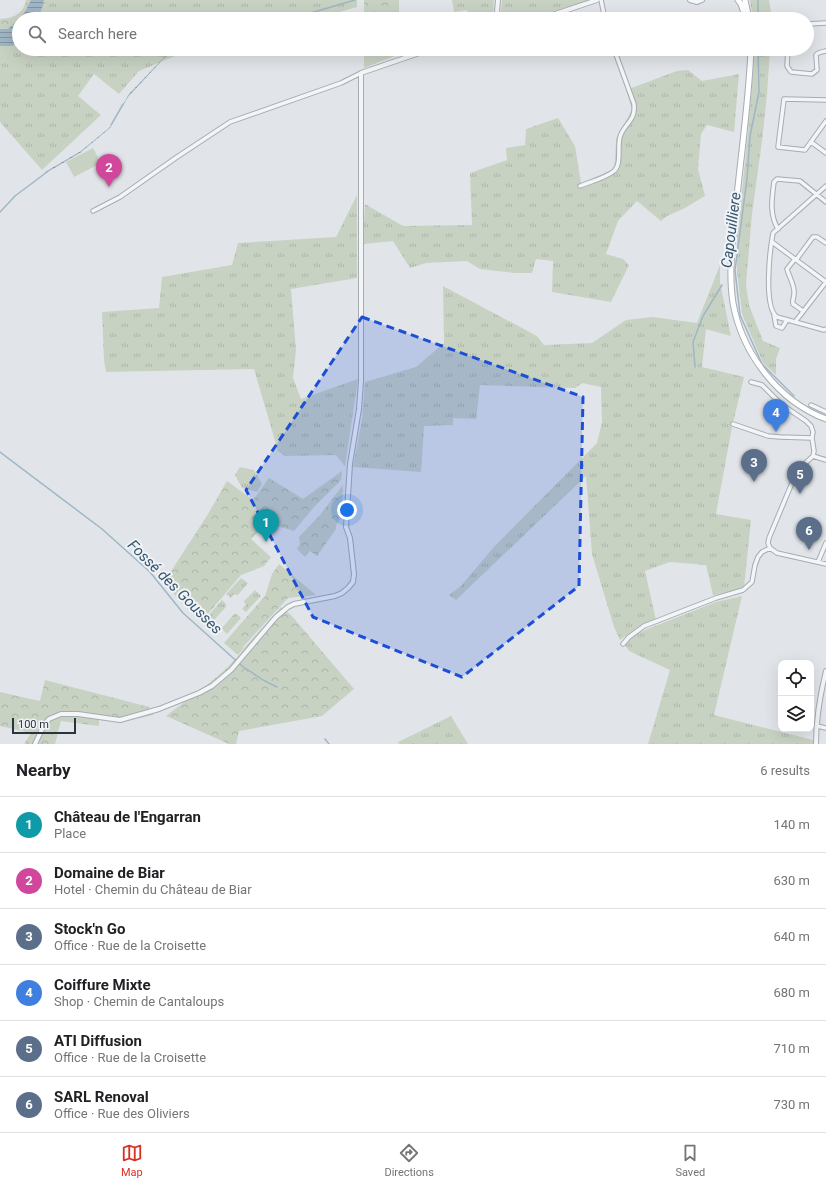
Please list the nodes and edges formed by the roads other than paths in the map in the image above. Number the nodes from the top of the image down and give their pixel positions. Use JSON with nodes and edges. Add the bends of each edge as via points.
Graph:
{"nodes":[{"id":1,"x":498,"y":0,"type":"edge"},
{"id":2,"x":597,"y":0,"type":"edge"},
{"id":3,"x":601,"y":0,"type":"edge"},
{"id":4,"x":690,"y":0,"type":"edge"},
{"id":5,"x":702,"y":0,"type":"edge"},
{"id":6,"x":738,"y":0,"type":"edge"},
{"id":7,"x":746,"y":0,"type":"edge"},
{"id":8,"x":497,"y":12,"type":"edge"},
{"id":9,"x":561,"y":12,"type":"edge"},
{"id":10,"x":604,"y":12,"type":"edge"},
{"id":11,"x":744,"y":12,"type":"edge"},
{"id":12,"x":748,"y":12,"type":"edge"},
{"id":13,"x":826,"y":23,"type":"edge"},
{"id":14,"x":814,"y":24,"type":"edge"},
{"id":15,"x":826,"y":51,"type":"edge"},
{"id":16,"x":411,"y":56,"type":"edge"},
{"id":17,"x":617,"y":56,"type":"edge"},
{"id":18,"x":750,"y":56,"type":"edge"},
{"id":19,"x":788,"y":56,"type":"edge"},
{"id":20,"x":361,"y":73,"type":"junction"},
{"id":21,"x":826,"y":100,"type":"edge"},
{"id":22,"x":826,"y":121,"type":"edge"},
{"id":23,"x":811,"y":142,"type":"junction"},
{"id":24,"x":826,"y":153,"type":"edge"},
{"id":25,"x":580,"y":186,"type":"dead end"},
{"id":26,"x":826,"y":186,"type":"edge"},
{"id":27,"x":817,"y":195,"type":"junction"},
{"id":28,"x":826,"y":202,"type":"edge"},
{"id":29,"x":92,"y":211,"type":"dead end"},
{"id":30,"x":778,"y":229,"type":"junction"},
{"id":31,"x":772,"y":242,"type":"junction"},
{"id":32,"x":826,"y":243,"type":"edge"},
{"id":33,"x":795,"y":260,"type":"junction"},
{"id":34,"x":826,"y":282,"type":"edge"},
{"id":35,"x":803,"y":311,"type":"junction"},
{"id":36,"x":774,"y":315,"type":"junction"},
{"id":37,"x":787,"y":320,"type":"junction"},
{"id":38,"x":795,"y":322,"type":"junction"},
{"id":39,"x":826,"y":329,"type":"edge"},
{"id":40,"x":751,"y":382,"type":"dead end"},
{"id":41,"x":810,"y":405,"type":"dead end"},
{"id":42,"x":826,"y":412,"type":"edge"},
{"id":43,"x":826,"y":419,"type":"edge"},
{"id":44,"x":733,"y":424,"type":"dead end"},
{"id":45,"x":812,"y":438,"type":"junction"},
{"id":46,"x":813,"y":456,"type":"junction"},
{"id":47,"x":826,"y":460,"type":"edge"},
{"id":48,"x":826,"y":543,"type":"edge"},
{"id":49,"x":770,"y":548,"type":"junction"},
{"id":50,"x":818,"y":562,"type":"junction"},
{"id":51,"x":826,"y":564,"type":"edge"},
{"id":52,"x":623,"y":644,"type":"dead end"},
{"id":53,"x":826,"y":671,"type":"edge"},
{"id":54,"x":817,"y":726,"type":"junction"},
{"id":55,"x":826,"y":728,"type":"edge"},
{"id":56,"x":35,"y":744,"type":"edge"},
{"id":57,"x":816,"y":744,"type":"edge"}],
"edges":[{"from":1,"to":8,"type":"street"},
{"from":2,"to":9,"type":"street"},
{"from":3,"to":10,"type":"street"},
{"from":4,"to":5,"type":"street"},
{"from":6,"to":11,"type":"main road"},
{"from":7,"to":12,"type":"main road"},
{"from":13,"to":14,"type":"street"},
{"from":15,"to":19,"type":"street","via":[[817,53],[816,70],[812,74],[791,72],[787,66]]},
{"from":16,"to":20,"type":"street"},
{"from":17,"to":25,"type":"street","via":[[634,104],[633,116],[620,136],[616,169]]},
{"from":18,"to":43,"type":"main road","via":[[733,239],[733,303],[747,344],[767,375],[789,398]]},
{"from":20,"to":29,"type":"street","via":[[341,83],[230,122],[120,197]]},
{"from":20,"to":56,"type":"street","via":[[361,381],[358,421],[350,464],[346,527],[350,538],[353,582],[342,593],[294,604],[283,611],[231,670],[199,693],[159,709],[120,720],[61,714],[49,719]]},
{"from":21,"to":23,"type":"street","via":[[784,98],[778,147],[805,150]]},
{"from":22,"to":23,"type":"street"},
{"from":23,"to":24,"type":"street"},
{"from":26,"to":27,"type":"street"},
{"from":27,"to":28,"type":"street"},
{"from":27,"to":30,"type":"street"},
{"from":27,"to":30,"type":"street","via":[[800,181],[777,179],[774,182],[771,208]]},
{"from":30,"to":31,"type":"street","via":[[773,233]]},
{"from":31,"to":33,"type":"street"},
{"from":31,"to":36,"type":"street","via":[[768,279]]},
{"from":32,"to":33,"type":"street","via":[[813,237]]},
{"from":33,"to":34,"type":"street"},
{"from":33,"to":35,"type":"street","via":[[787,269],[791,277],[793,304]]},
{"from":34,"to":35,"type":"street"},
{"from":35,"to":38,"type":"street"},
{"from":36,"to":37,"type":"street"},
{"from":36,"to":37,"type":"street","via":[[776,326],[782,328]]},
{"from":37,"to":38,"type":"street"},
{"from":38,"to":39,"type":"street"},
{"from":40,"to":45,"type":"street","via":[[762,385],[782,404],[809,423],[813,428]]},
{"from":41,"to":42,"type":"street"},
{"from":44,"to":45,"type":"street","via":[[772,436]]},
{"from":45,"to":46,"type":"street"},
{"from":46,"to":47,"type":"street"},
{"from":46,"to":49,"type":"street","via":[[797,471],[769,538]]},
{"from":48,"to":50,"type":"street"},
{"from":49,"to":50,"type":"street","via":[[777,553]]},
{"from":49,"to":52,"type":"street","via":[[758,557],[752,582],[744,590],[644,626],[628,637]]},
{"from":50,"to":51,"type":"street"},
{"from":53,"to":54,"type":"street"},
{"from":54,"to":55,"type":"street"},
{"from":54,"to":57,"type":"street"}]}
